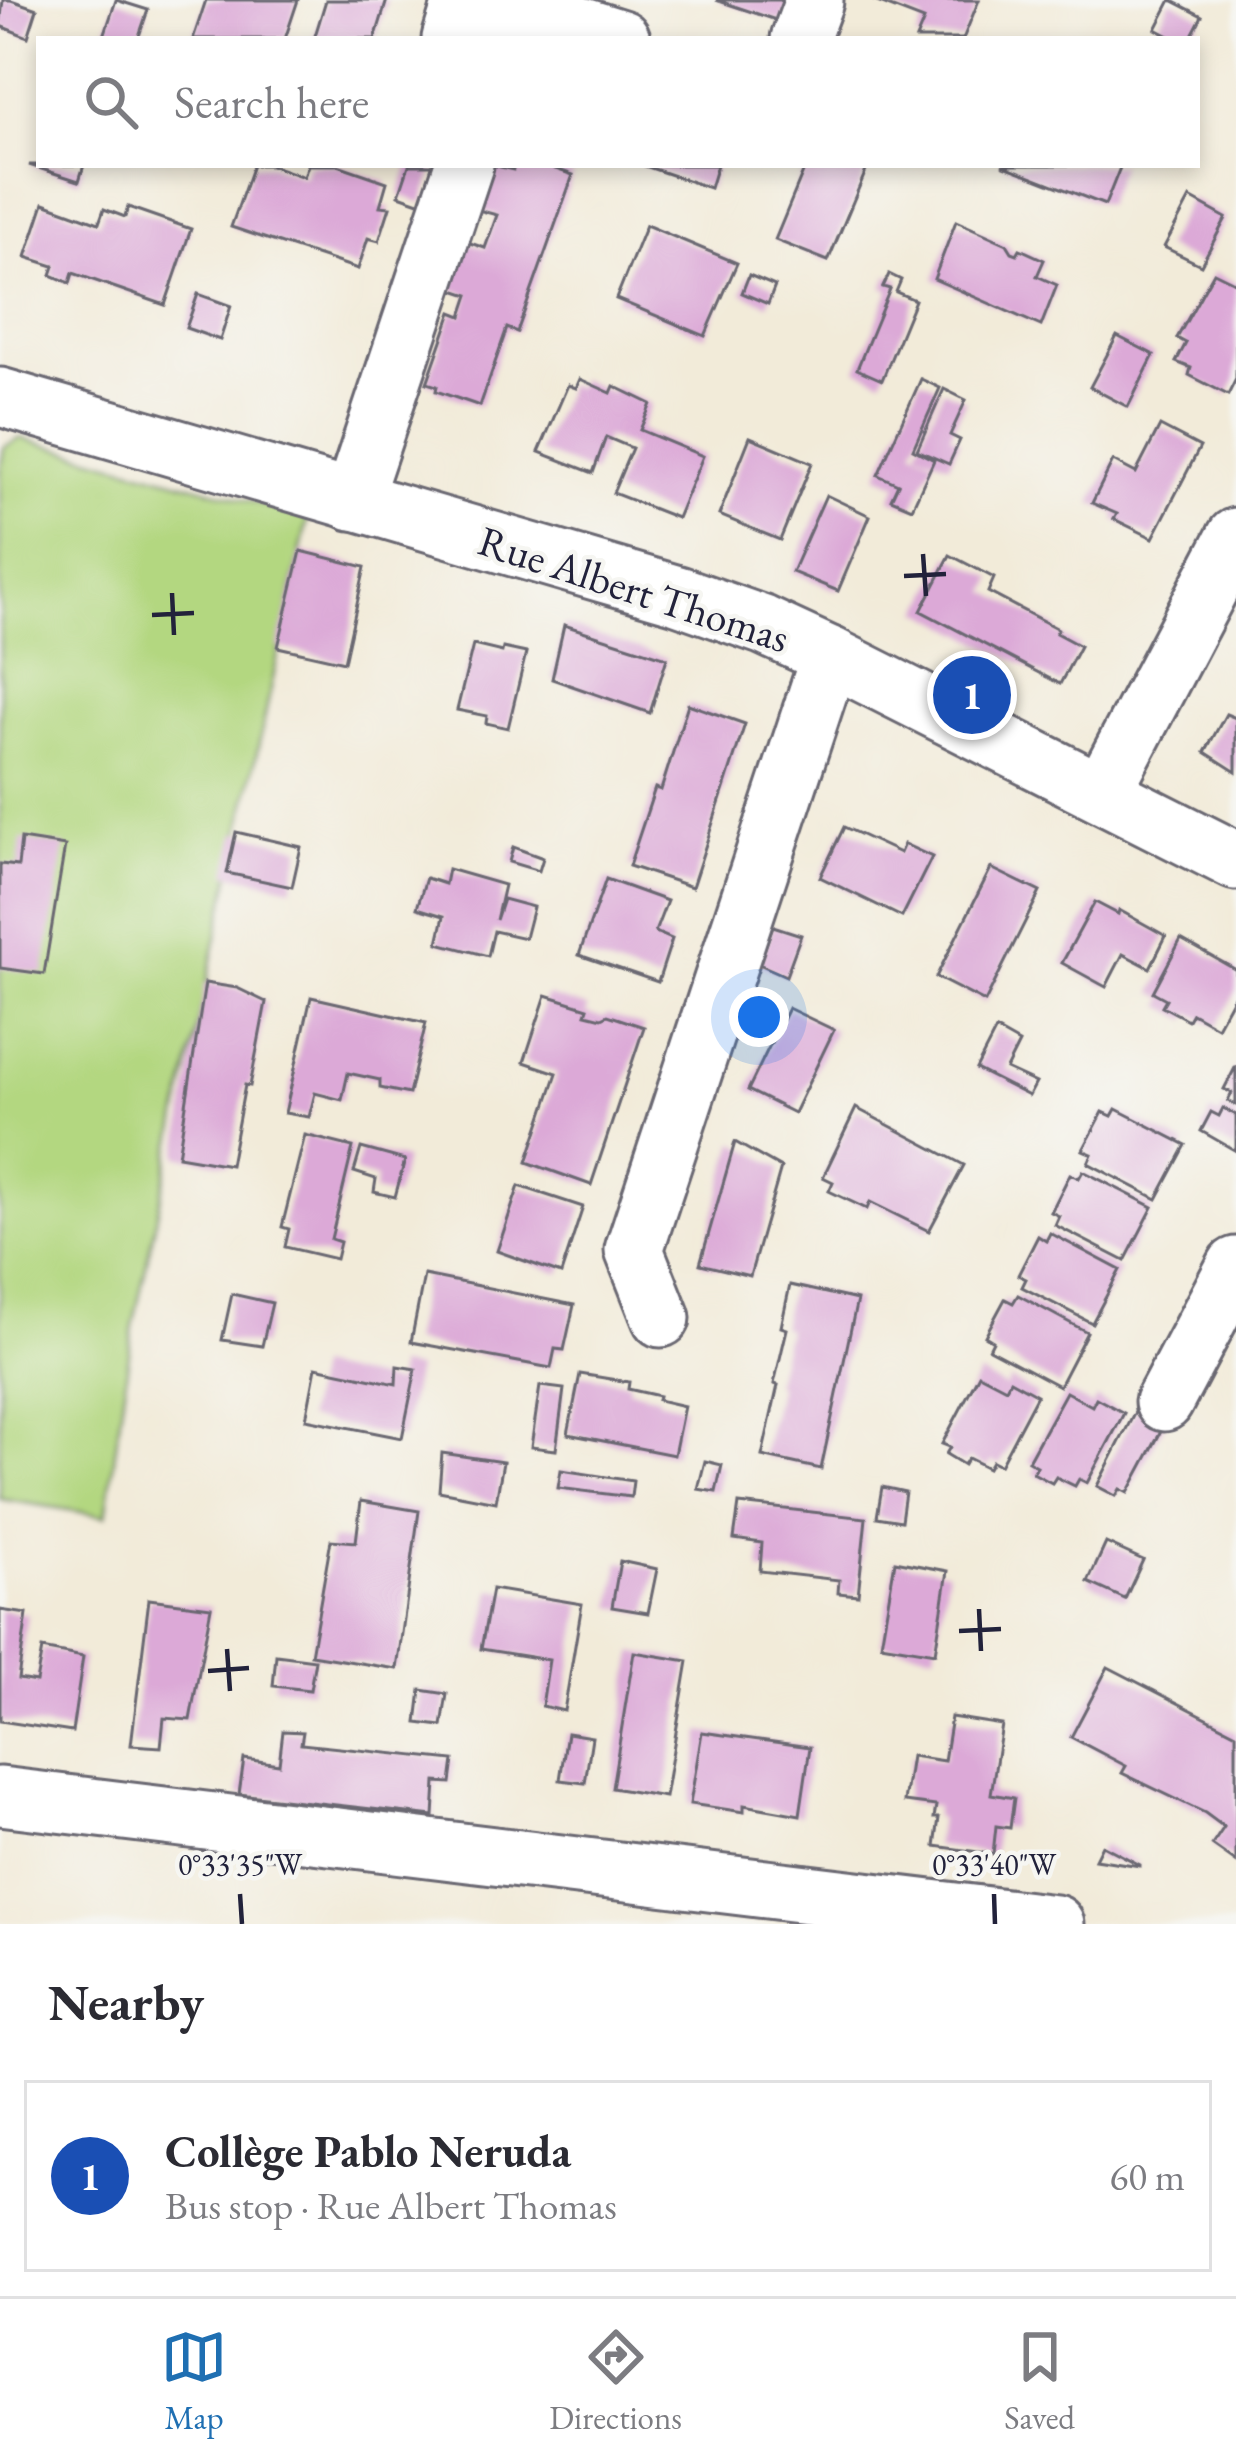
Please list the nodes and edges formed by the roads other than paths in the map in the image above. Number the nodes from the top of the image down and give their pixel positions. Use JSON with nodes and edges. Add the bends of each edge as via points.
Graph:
{"nodes":[{"id":1,"x":814,"y":1,"type":"edge"},
{"id":2,"x":496,"y":11,"type":"edge"},
{"id":3,"x":456,"y":36,"type":"edge"},
{"id":4,"x":608,"y":36,"type":"edge"},
{"id":5,"x":801,"y":36,"type":"edge"},
{"id":6,"x":463,"y":168,"type":"edge"},
{"id":7,"x":0,"y":397,"type":"edge"},
{"id":8,"x":352,"y":501,"type":"junction"},
{"id":9,"x":1236,"y":537,"type":"edge"},
{"id":10,"x":830,"y":656,"type":"junction"},
{"id":11,"x":1102,"y":792,"type":"junction"},
{"id":12,"x":1236,"y":861,"type":"edge"},
{"id":13,"x":1236,"y":1266,"type":"edge"},
{"id":14,"x":661,"y":1318,"type":"dead end"},
{"id":15,"x":1164,"y":1402,"type":"dead end"},
{"id":16,"x":0,"y":1796,"type":"edge"},
{"id":17,"x":1031,"y":1922,"type":"edge"}],
"edges":[{"from":1,"to":5,"type":"street"},
{"from":2,"to":3,"type":"street"},
{"from":2,"to":4,"type":"street"},
{"from":6,"to":8,"type":"street"},
{"from":7,"to":8,"type":"street","name":"Rue Albert Thomas"},
{"from":8,"to":10,"type":"street","name":"Rue Albert Thomas","via":[[678,595]]},
{"from":9,"to":11,"type":"street"},
{"from":10,"to":11,"type":"street","name":"Rue Albert Thomas"},
{"from":10,"to":14,"type":"street","via":[[634,1250]]},
{"from":11,"to":12,"type":"street","name":"Rue Albert Thomas"},
{"from":13,"to":15,"type":"street"},
{"from":16,"to":17,"type":"street"}]}
